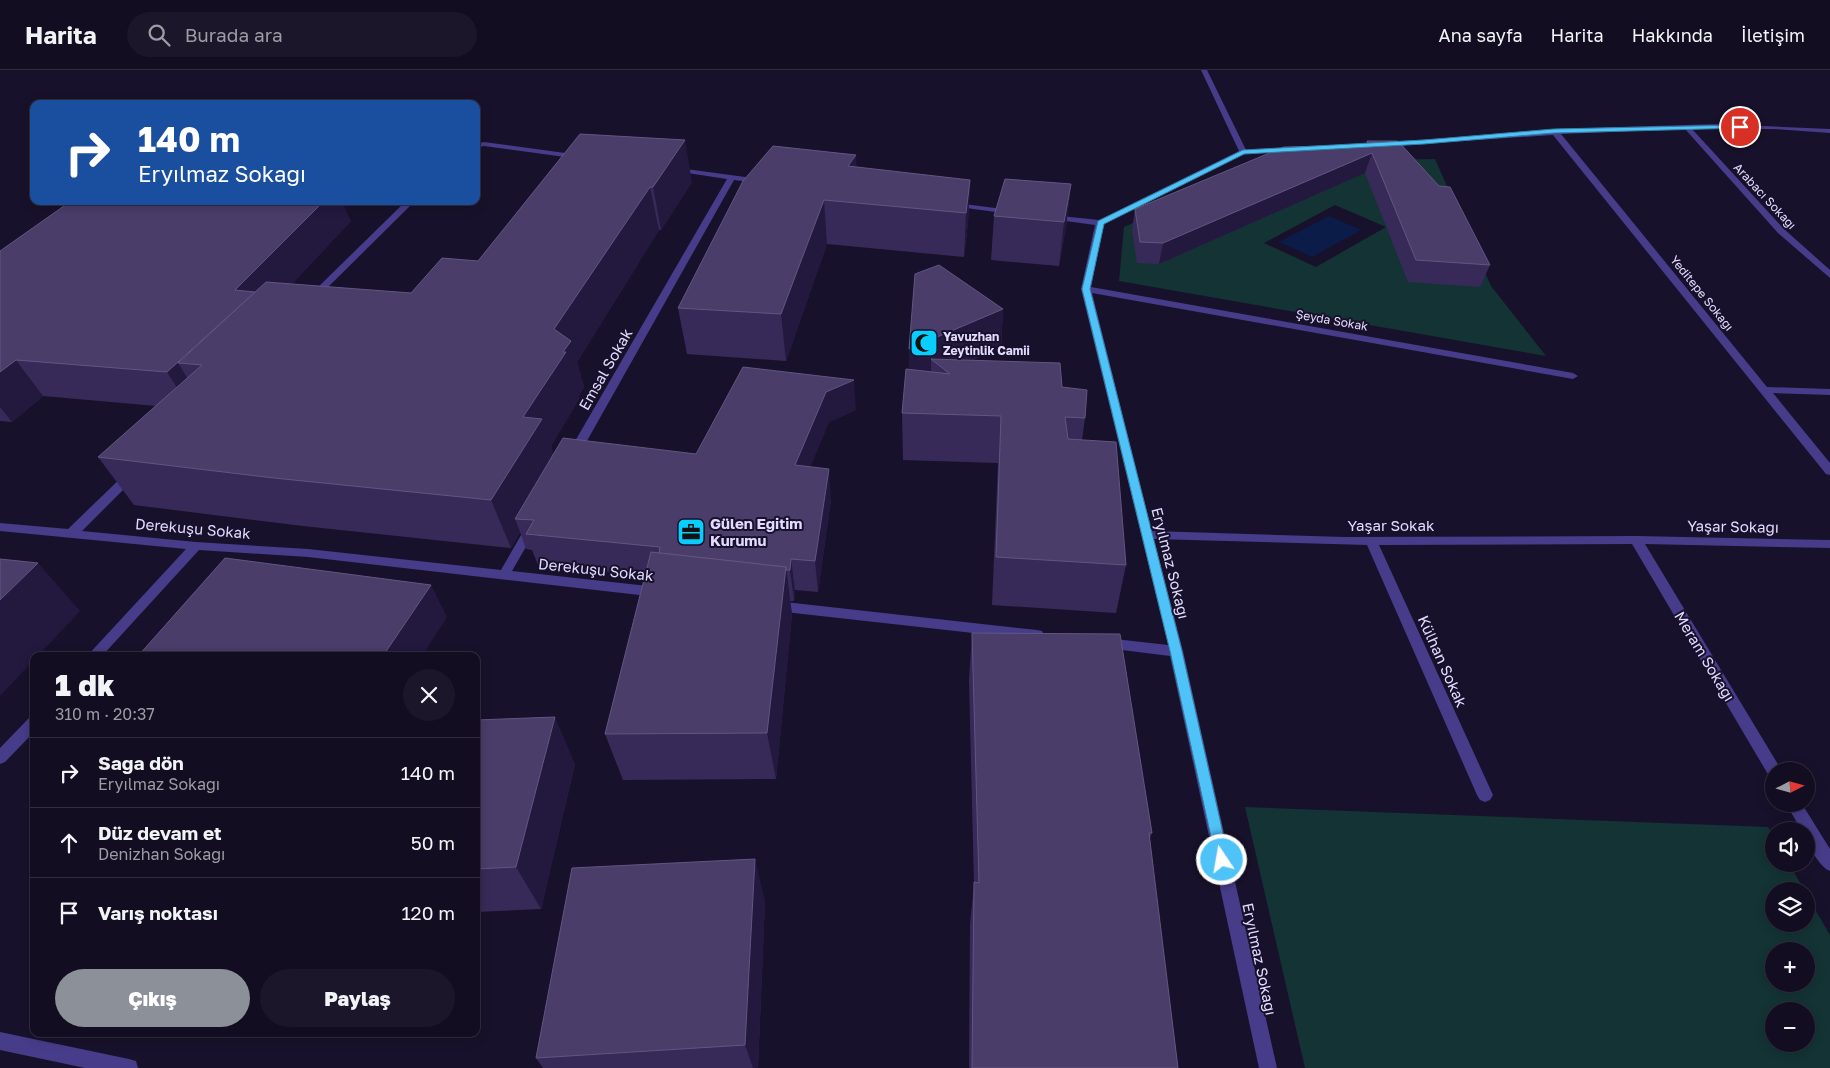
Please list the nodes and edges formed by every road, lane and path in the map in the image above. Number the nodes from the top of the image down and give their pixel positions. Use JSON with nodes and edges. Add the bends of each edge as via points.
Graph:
{"nodes":[{"id":1,"x":1204,"y":70,"type":"edge"},
{"id":2,"x":1688,"y":128,"type":"junction"},
{"id":3,"x":1554,"y":131,"type":"junction"},
{"id":4,"x":1830,"y":131,"type":"edge"},
{"id":5,"x":480,"y":145,"type":"edge"},
{"id":6,"x":1376,"y":145,"type":"edge"},
{"id":7,"x":1300,"y":149,"type":"edge"},
{"id":8,"x":1243,"y":152,"type":"junction"},
{"id":9,"x":593,"y":158,"type":"edge"},
{"id":10,"x":662,"y":168,"type":"edge"},
{"id":11,"x":732,"y":177,"type":"junction"},
{"id":12,"x":770,"y":182,"type":"edge"},
{"id":13,"x":945,"y":204,"type":"edge"},
{"id":14,"x":407,"y":205,"type":"edge"},
{"id":15,"x":1023,"y":213,"type":"edge"},
{"id":16,"x":1042,"y":216,"type":"edge"},
{"id":17,"x":1100,"y":223,"type":"junction"},
{"id":18,"x":1830,"y":275,"type":"edge"},
{"id":19,"x":1086,"y":289,"type":"junction"},
{"id":20,"x":305,"y":305,"type":"edge"},
{"id":21,"x":1573,"y":376,"type":"dead end"},
{"id":22,"x":1766,"y":390,"type":"junction"},
{"id":23,"x":1830,"y":392,"type":"edge"},
{"id":24,"x":568,"y":462,"type":"edge"},
{"id":25,"x":142,"y":464,"type":"edge"},
{"id":26,"x":1830,"y":471,"type":"edge"},
{"id":27,"x":539,"y":514,"type":"edge"},
{"id":28,"x":0,"y":527,"type":"edge"},
{"id":29,"x":71,"y":534,"type":"junction"},
{"id":30,"x":1147,"y":535,"type":"junction"},
{"id":31,"x":1636,"y":540,"type":"junction"},
{"id":32,"x":1371,"y":541,"type":"junction"},
{"id":33,"x":1830,"y":544,"type":"edge"},
{"id":34,"x":196,"y":546,"type":"junction"},
{"id":35,"x":504,"y":575,"type":"junction"},
{"id":36,"x":672,"y":594,"type":"edge"},
{"id":37,"x":761,"y":604,"type":"edge"},
{"id":38,"x":1048,"y":636,"type":"edge"},
{"id":39,"x":1097,"y":642,"type":"edge"},
{"id":40,"x":1176,"y":651,"type":"junction"},
{"id":41,"x":98,"y":652,"type":"edge"},
{"id":42,"x":30,"y":726,"type":"edge"},
{"id":43,"x":0,"y":758,"type":"edge"},
{"id":44,"x":1769,"y":762,"type":"edge"},
{"id":45,"x":1485,"y":795,"type":"dead end"},
{"id":46,"x":1799,"y":812,"type":"edge"},
{"id":47,"x":1830,"y":864,"type":"edge"},
{"id":48,"x":0,"y":1041,"type":"edge"},
{"id":49,"x":129,"y":1068,"type":"edge"},
{"id":50,"x":1268,"y":1068,"type":"edge"}],
"edges":[{"from":1,"to":8,"type":"street"},
{"from":2,"to":3,"type":"street"},
{"from":2,"to":4,"type":"street","via":[[1775,126]]},
{"from":2,"to":18,"type":"street","name":"Arabacı Sokağı","via":[[1781,231]]},
{"from":3,"to":6,"type":"street"},
{"from":3,"to":22,"type":"street","name":"Yeditepe Sokağı"},
{"from":5,"to":9,"type":"street"},
{"from":7,"to":8,"type":"street"},
{"from":8,"to":17,"type":"street"},
{"from":10,"to":11,"type":"street"},
{"from":11,"to":12,"type":"street"},
{"from":11,"to":24,"type":"street","name":"Emsal Sokak"},
{"from":13,"to":15,"type":"street"},
{"from":14,"to":20,"type":"street"},
{"from":16,"to":17,"type":"street"},
{"from":17,"to":19,"type":"street","name":"Eryılmaz Sokağı"},
{"from":19,"to":21,"type":"street","name":"Şeyda Sokak"},
{"from":19,"to":30,"type":"street","name":"Eryılmaz Sokağı"},
{"from":22,"to":23,"type":"street"},
{"from":22,"to":26,"type":"street","name":"Yeditepe Sokağı"},
{"from":25,"to":29,"type":"street"},
{"from":27,"to":35,"type":"street"},
{"from":28,"to":29,"type":"street","name":"Derekuşu Sokak"},
{"from":29,"to":34,"type":"street","name":"Derekuşu Sokak"},
{"from":30,"to":32,"type":"street","name":"Yaşar Sokak"},
{"from":30,"to":40,"type":"street","name":"Eryılmaz Sokağı"},
{"from":31,"to":32,"type":"street","name":"Yaşar Sokak"},
{"from":31,"to":33,"type":"street","name":"Yaşar Sokağı"},
{"from":31,"to":44,"type":"street","name":"Meram Sokağı"},
{"from":32,"to":45,"type":"street","name":"Külhan Sokak"},
{"from":34,"to":35,"type":"street","name":"Derekuşu Sokak","via":[[308,553]]},
{"from":34,"to":41,"type":"street"},
{"from":35,"to":36,"type":"street","name":"Derekuşu Sokak"},
{"from":37,"to":38,"type":"street"},
{"from":39,"to":40,"type":"street"},
{"from":40,"to":50,"type":"street","name":"Eryılmaz Sokağı"},
{"from":42,"to":43,"type":"street"},
{"from":46,"to":47,"type":"street"},
{"from":48,"to":49,"type":"street"}]}
